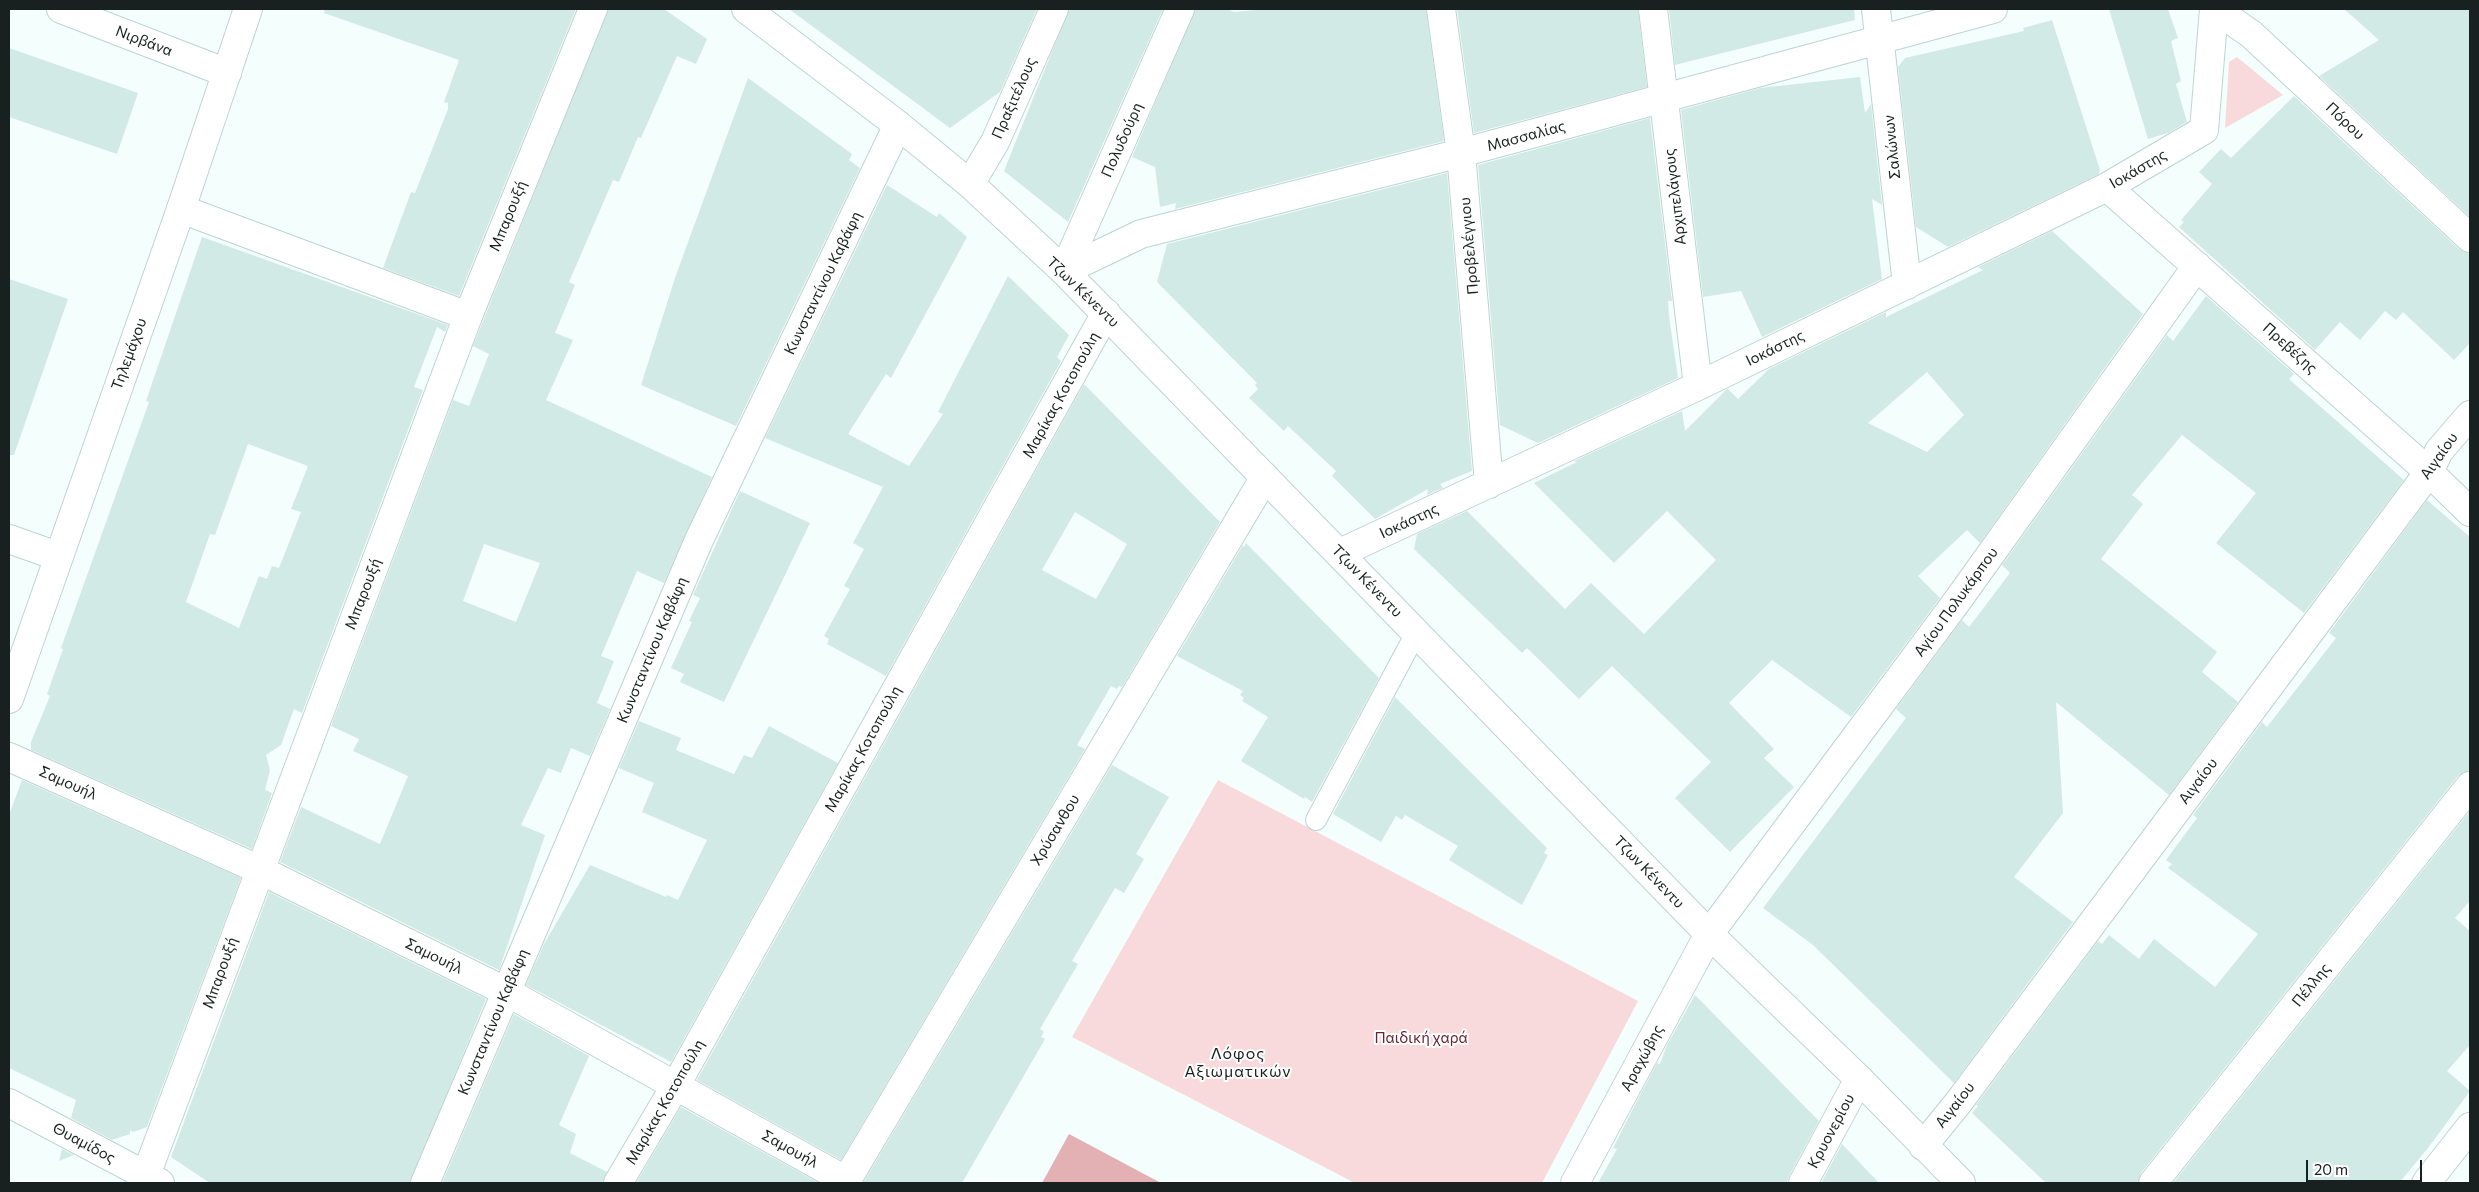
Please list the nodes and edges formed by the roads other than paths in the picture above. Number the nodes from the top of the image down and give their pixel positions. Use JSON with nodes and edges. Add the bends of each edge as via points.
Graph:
{"nodes":[{"id":1,"x":60,"y":9,"type":"edge"},
{"id":2,"x":248,"y":9,"type":"edge"},
{"id":3,"x":593,"y":9,"type":"edge"},
{"id":4,"x":746,"y":9,"type":"edge"},
{"id":5,"x":1054,"y":9,"type":"edge"},
{"id":6,"x":1180,"y":9,"type":"edge"},
{"id":7,"x":1441,"y":9,"type":"edge"},
{"id":8,"x":1653,"y":9,"type":"edge"},
{"id":9,"x":1876,"y":9,"type":"edge"},
{"id":10,"x":1993,"y":9,"type":"edge"},
{"id":11,"x":2215,"y":9,"type":"edge"},
{"id":12,"x":1880,"y":40,"type":"junction"},
{"id":13,"x":227,"y":73,"type":"junction"},
{"id":14,"x":1664,"y":99,"type":"junction"},
{"id":15,"x":898,"y":125,"type":"junction"},
{"id":16,"x":1461,"y":153,"type":"junction"},
{"id":17,"x":970,"y":184,"type":"junction"},
{"id":18,"x":2107,"y":187,"type":"junction"},
{"id":19,"x":181,"y":209,"type":"junction"},
{"id":20,"x":2470,"y":238,"type":"edge"},
{"id":21,"x":2197,"y":266,"type":"junction"},
{"id":22,"x":1064,"y":272,"type":"junction"},
{"id":23,"x":1906,"y":285,"type":"junction"},
{"id":24,"x":1106,"y":313,"type":"junction"},
{"id":25,"x":468,"y":316,"type":"junction"},
{"id":26,"x":1698,"y":386,"type":"junction"},
{"id":27,"x":2470,"y":415,"type":"edge"},
{"id":28,"x":2429,"y":472,"type":"junction"},
{"id":29,"x":1265,"y":477,"type":"junction"},
{"id":30,"x":1489,"y":484,"type":"junction"},
{"id":31,"x":2470,"y":512,"type":"edge"},
{"id":32,"x":9,"y":540,"type":"edge"},
{"id":33,"x":1340,"y":553,"type":"junction"},
{"id":34,"x":57,"y":556,"type":"junction"},
{"id":35,"x":1416,"y":633,"type":"junction"},
{"id":36,"x":9,"y":699,"type":"edge"},
{"id":37,"x":9,"y":757,"type":"edge"},
{"id":38,"x":2470,"y":786,"type":"edge"},
{"id":39,"x":1316,"y":820,"type":"dead end"},
{"id":40,"x":258,"y":869,"type":"junction"},
{"id":41,"x":1709,"y":934,"type":"junction"},
{"id":42,"x":505,"y":991,"type":"junction"},
{"id":43,"x":1859,"y":1079,"type":"junction"},
{"id":44,"x":676,"y":1085,"type":"junction"},
{"id":45,"x":9,"y":1103,"type":"edge"},
{"id":46,"x":2470,"y":1127,"type":"edge"},
{"id":47,"x":1923,"y":1146,"type":"junction"},
{"id":48,"x":149,"y":1180,"type":"edge"},
{"id":49,"x":846,"y":1182,"type":"edge"},
{"id":50,"x":425,"y":1183,"type":"edge"},
{"id":51,"x":618,"y":1183,"type":"edge"},
{"id":52,"x":1575,"y":1183,"type":"edge"},
{"id":53,"x":1803,"y":1183,"type":"edge"},
{"id":54,"x":1961,"y":1183,"type":"edge"},
{"id":55,"x":2152,"y":1183,"type":"edge"},
{"id":56,"x":2426,"y":1183,"type":"edge"}],
"edges":[{"from":1,"to":13,"type":"street","name":"Νιρβάνα"},
{"from":2,"to":13,"type":"street","name":"Τηλεμάχου"},
{"from":3,"to":25,"type":"street","name":"Μπαρουξή"},
{"from":4,"to":15,"type":"street","name":"Τζων Κένεντυ"},
{"from":5,"to":17,"type":"street","name":"Πραξιτέλους","via":[[995,142]]},
{"from":6,"to":22,"type":"street","name":"Πολυδούρη"},
{"from":7,"to":16,"type":"street","name":"Προβελέγγιου"},
{"from":8,"to":14,"type":"street","name":"Αρχιπελάγους"},
{"from":9,"to":12,"type":"street","name":"Σαλώνων"},
{"from":10,"to":12,"type":"street","name":"Μασσαλίας"},
{"from":11,"to":18,"type":"street","name":"Ιοκάστης","via":[[2204,130]]},
{"from":11,"to":20,"type":"street","name":"Πόρου","via":[[2251,34]]},
{"from":12,"to":14,"type":"street","name":"Μασσαλίας"},
{"from":12,"to":23,"type":"street","name":"Σαλώνων"},
{"from":13,"to":19,"type":"street","name":"Τηλεμάχου"},
{"from":14,"to":16,"type":"street","name":"Μασσαλίας"},
{"from":14,"to":26,"type":"street","name":"Αρχιπελάγους"},
{"from":15,"to":17,"type":"street","name":"Τζων Κένεντυ"},
{"from":15,"to":42,"type":"street","name":"Κωνσταντίνου Καβάφη","via":[[699,540]]},
{"from":16,"to":22,"type":"street","name":"Μασσαλίας","via":[[1142,234]]},
{"from":16,"to":30,"type":"street","name":"Προβελέγγιου"},
{"from":17,"to":22,"type":"street","name":"Τζων Κένεντυ"},
{"from":18,"to":21,"type":"street","name":"Πρεβέζης"},
{"from":18,"to":23,"type":"street","name":"Ιοκάστης"},
{"from":19,"to":25,"type":"street"},
{"from":19,"to":34,"type":"street","name":"Τηλεμάχου"},
{"from":21,"to":28,"type":"street","name":"Πρεβέζης"},
{"from":21,"to":41,"type":"street","name":"Αγίου Πολυκάρπου","via":[[1956,604]]},
{"from":22,"to":24,"type":"street","name":"Τζων Κένεντυ"},
{"from":23,"to":26,"type":"street","name":"Ιοκάστης"},
{"from":24,"to":29,"type":"street","name":"Τζων Κένεντυ"},
{"from":24,"to":44,"type":"street","name":"Μαρίκας Κοτοπούλη"},
{"from":25,"to":40,"type":"street","name":"Μπαρουξή"},
{"from":26,"to":30,"type":"street","name":"Ιοκάστης"},
{"from":27,"to":28,"type":"street","name":"Αιγαίου","via":[[2439,451]]},
{"from":28,"to":31,"type":"street","name":"Πρεβέζης"},
{"from":28,"to":47,"type":"street","name":"Αιγαίου"},
{"from":29,"to":33,"type":"street","name":"Τζων Κένεντυ"},
{"from":29,"to":49,"type":"street","name":"Χρύσανθου"},
{"from":30,"to":33,"type":"street","name":"Ιοκάστης"},
{"from":32,"to":34,"type":"street"},
{"from":33,"to":35,"type":"street","name":"Τζων Κένεντυ"},
{"from":34,"to":36,"type":"street","name":"Τηλεμάχου"},
{"from":35,"to":39,"type":"lane"},
{"from":35,"to":41,"type":"street","name":"Τζων Κένεντυ"},
{"from":37,"to":40,"type":"street","name":"Σαμουήλ"},
{"from":38,"to":55,"type":"street","name":"Πέλλης"},
{"from":40,"to":42,"type":"street","name":"Σαμουήλ"},
{"from":40,"to":48,"type":"street","name":"Μπαρουξή"},
{"from":41,"to":43,"type":"street","name":"Τζων Κένεντυ"},
{"from":41,"to":52,"type":"street","name":"Αραχώβης"},
{"from":42,"to":44,"type":"street","name":"Σαμουήλ"},
{"from":42,"to":50,"type":"street","name":"Κωνσταντίνου Καβάφη"},
{"from":43,"to":47,"type":"street","name":"Τζων Κένεντυ"},
{"from":43,"to":53,"type":"street","name":"Κρυονερίου"},
{"from":44,"to":49,"type":"street","name":"Σαμουήλ"},
{"from":44,"to":51,"type":"street","name":"Μαρίκας Κοτοπούλη"},
{"from":45,"to":48,"type":"street","name":"Θυαμίδος"},
{"from":46,"to":56,"type":"street"},
{"from":47,"to":54,"type":"street","name":"Τζων Κένεντυ"}]}
